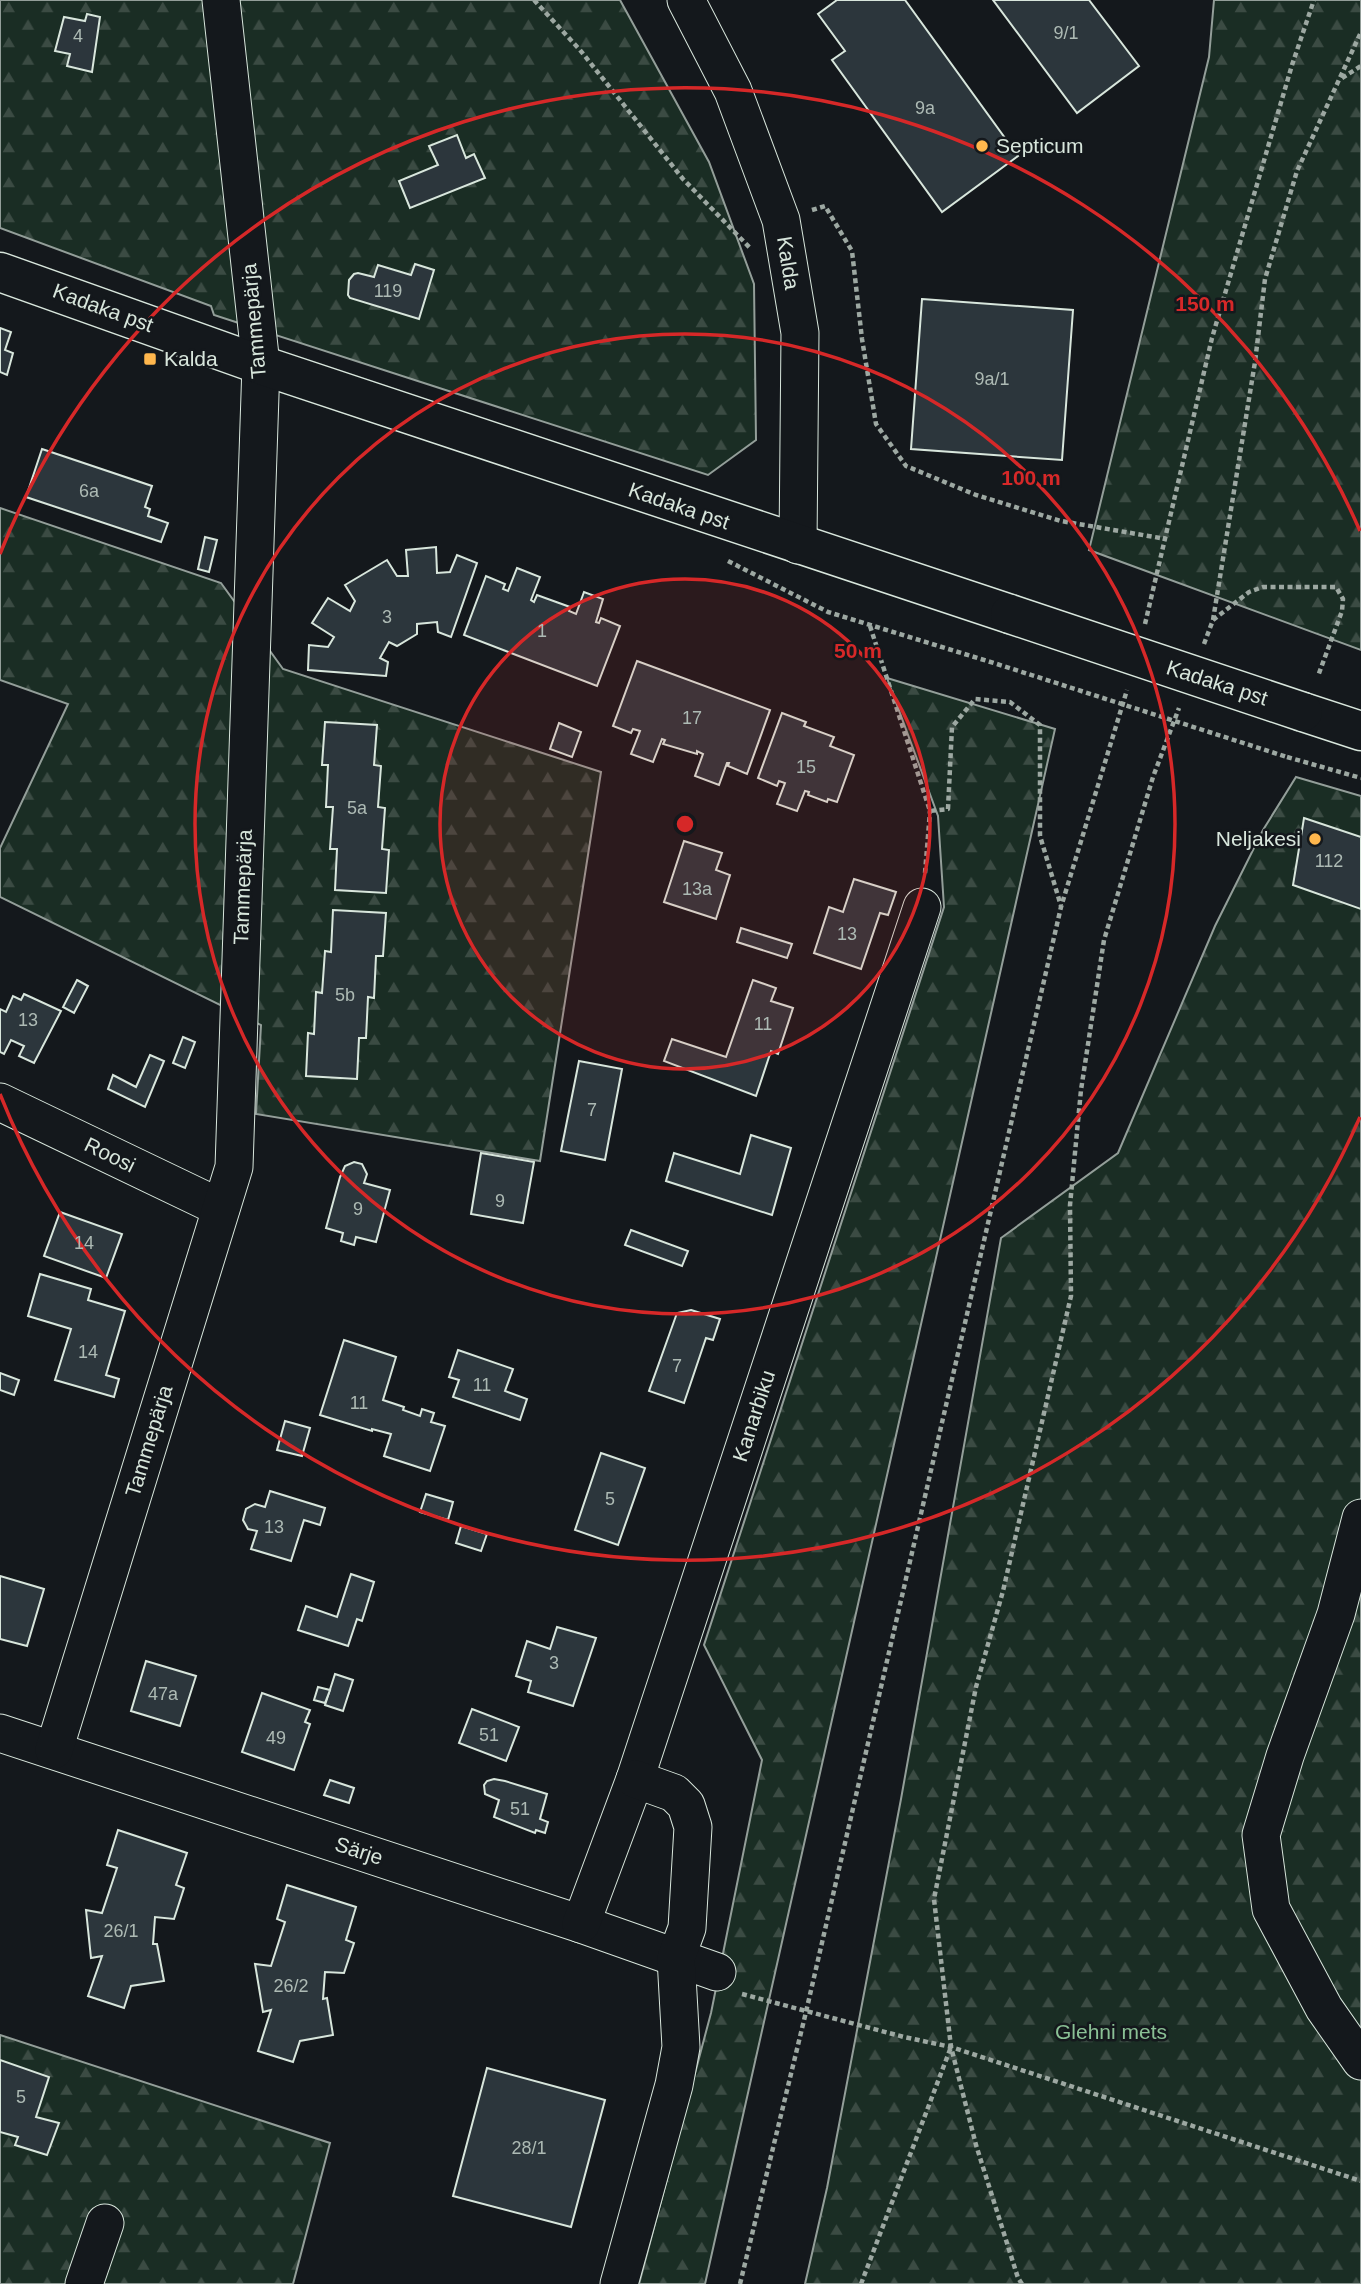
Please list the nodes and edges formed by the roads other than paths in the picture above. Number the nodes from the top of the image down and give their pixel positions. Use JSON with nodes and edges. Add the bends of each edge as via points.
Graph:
{"nodes":[{"id":1,"x":221,"y":0,"type":"edge"},
{"id":2,"x":686,"y":0,"type":"edge"},
{"id":3,"x":0,"y":272,"type":"edge"},
{"id":4,"x":261,"y":365,"type":"junction"},
{"id":5,"x":798,"y":545,"type":"junction"},
{"id":6,"x":1361,"y":732,"type":"edge"},
{"id":7,"x":922,"y":907,"type":"road end"},
{"id":8,"x":0,"y":1102,"type":"edge"},
{"id":9,"x":221,"y":1209,"type":"junction"},
{"id":10,"x":1361,"y":1518,"type":"edge"},
{"id":11,"x":0,"y":1733,"type":"edge"},
{"id":12,"x":54,"y":1750,"type":"junction"},
{"id":13,"x":635,"y":1779,"type":"junction"},
{"id":14,"x":581,"y":1924,"type":"junction"},
{"id":15,"x":676,"y":1958,"type":"junction"},
{"id":16,"x":717,"y":1972,"type":"road end"},
{"id":17,"x":1361,"y":2061,"type":"edge"},
{"id":18,"x":105,"y":2223,"type":"dead end"},
{"id":19,"x":84,"y":2284,"type":"edge"},
{"id":20,"x":619,"y":2284,"type":"edge"}],
"edges":[{"from":1,"to":4,"type":"street","name":"Tammepärja"},
{"from":2,"to":5,"type":"street","name":"Kalda","via":[[733,91],[781,220],[800,333]]},
{"from":3,"to":4,"type":"main road","name":"Kadaka pst"},
{"from":4,"to":5,"type":"main road","name":"Kadaka pst"},
{"from":4,"to":9,"type":"street","name":"Tammepärja","via":[[233,1167]]},
{"from":5,"to":6,"type":"main road","name":"Kadaka pst","bridge":true},
{"from":7,"to":13,"type":"street","name":"Kanarbiku"},
{"from":8,"to":9,"type":"street","name":"Roosi"},
{"from":9,"to":12,"type":"street","name":"Tammepärja"},
{"from":10,"to":17,"type":"street","via":[[1336,1614],[1261,1835],[1271,1909],[1324,2008]]},
{"from":11,"to":12,"type":"street","name":"Särje"},
{"from":12,"to":14,"type":"street","name":"Särje"},
{"from":13,"to":14,"type":"street","name":"Kanarbiku"},
{"from":13,"to":15,"type":"street","via":[[674,1793],[686,1805],[693,1826],[687,1928]]},
{"from":14,"to":15,"type":"street","name":"Särje"},
{"from":15,"to":16,"type":"street","name":"Särje"},
{"from":15,"to":20,"type":"street","via":[[681,2047],[676,2076]]},
{"from":18,"to":19,"type":"street"}]}
